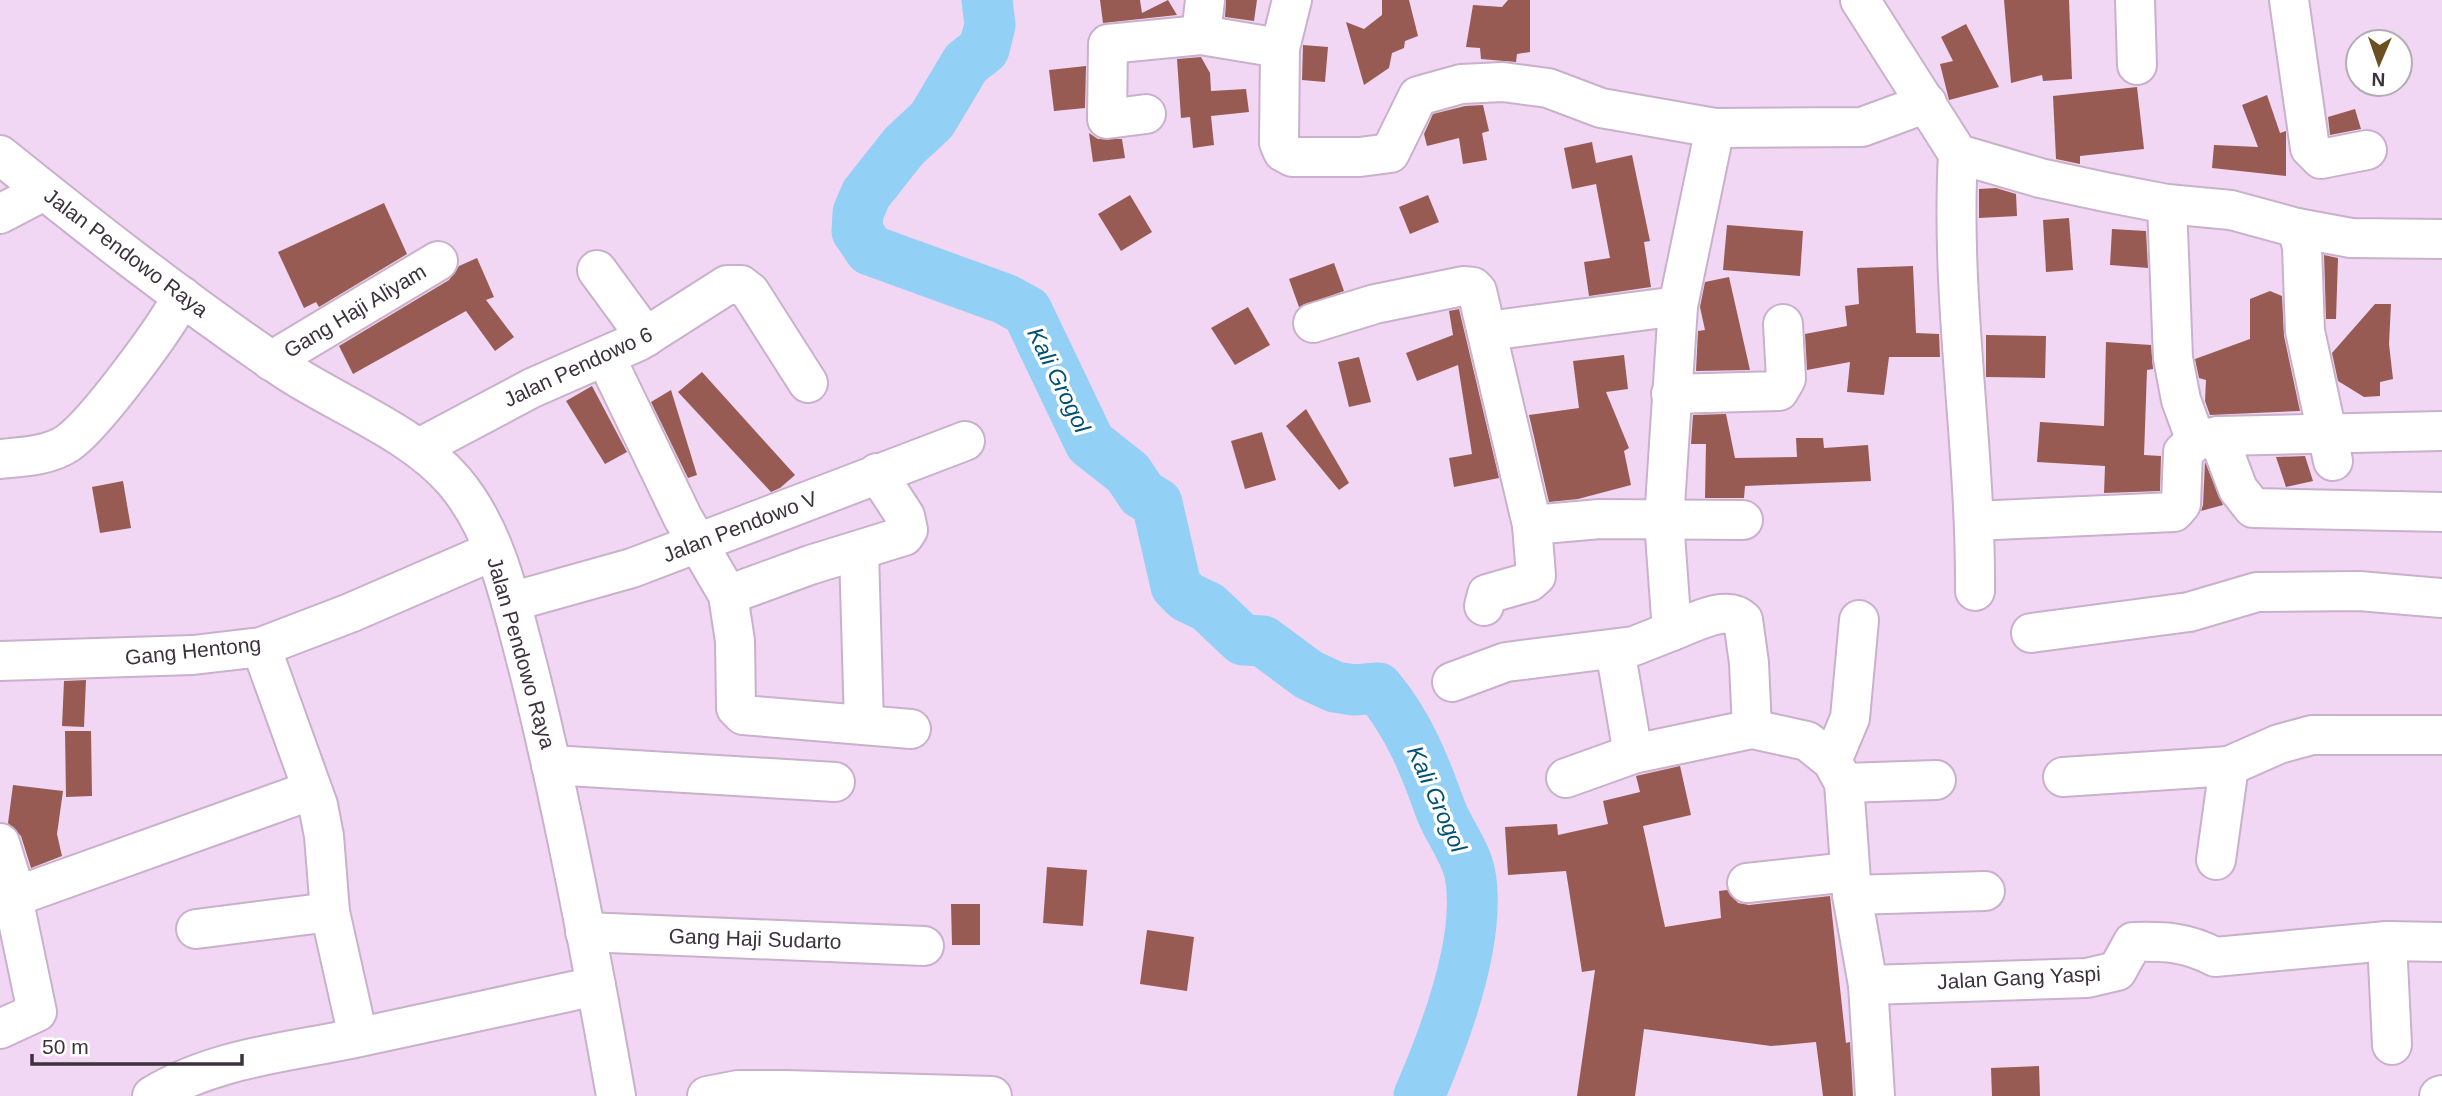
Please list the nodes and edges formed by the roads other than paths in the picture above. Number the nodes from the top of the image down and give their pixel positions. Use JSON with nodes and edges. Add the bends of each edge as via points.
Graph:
{"nodes":[{"id":1,"x":1292,"y":0,"type":"edge"},
{"id":2,"x":1860,"y":0,"type":"edge"},
{"id":3,"x":2135,"y":0,"type":"edge"},
{"id":4,"x":2289,"y":0,"type":"edge"},
{"id":5,"x":1203,"y":18,"type":"edge"},
{"id":6,"x":1280,"y":48,"type":"junction"},
{"id":7,"x":2137,"y":65,"type":"dead end"},
{"id":8,"x":1927,"y":103,"type":"junction"},
{"id":9,"x":1146,"y":114,"type":"dead end"},
{"id":10,"x":1715,"y":128,"type":"junction"},
{"id":11,"x":2367,"y":150,"type":"dead end"},
{"id":12,"x":1958,"y":154,"type":"junction"},
{"id":13,"x":0,"y":155,"type":"edge"},
{"id":14,"x":44,"y":191,"type":"junction"},
{"id":15,"x":2167,"y":204,"type":"junction"},
{"id":16,"x":0,"y":214,"type":"edge"},
{"id":17,"x":2297,"y":228,"type":"junction"},
{"id":18,"x":2442,"y":239,"type":"edge"},
{"id":19,"x":438,"y":261,"type":"dead end"},
{"id":20,"x":597,"y":270,"type":"dead end"},
{"id":21,"x":182,"y":296,"type":"junction"},
{"id":22,"x":1678,"y":306,"type":"junction"},
{"id":23,"x":1313,"y":323,"type":"dead end"},
{"id":24,"x":1783,"y":324,"type":"dead end"},
{"id":25,"x":1488,"y":331,"type":"junction"},
{"id":26,"x":646,"y":337,"type":"junction"},
{"id":27,"x":606,"y":358,"type":"junction"},
{"id":28,"x":271,"y":360,"type":"junction"},
{"id":29,"x":808,"y":383,"type":"dead end"},
{"id":30,"x":1671,"y":394,"type":"junction"},
{"id":31,"x":2442,"y":431,"type":"edge"},
{"id":32,"x":2207,"y":438,"type":"junction"},
{"id":33,"x":965,"y":441,"type":"dead end"},
{"id":34,"x":2330,"y":446,"type":"junction"},
{"id":35,"x":419,"y":448,"type":"junction"},
{"id":36,"x":0,"y":459,"type":"edge"},
{"id":37,"x":877,"y":473,"type":"junction"},
{"id":38,"x":2442,"y":512,"type":"edge"},
{"id":39,"x":1743,"y":520,"type":"dead end"},
{"id":40,"x":1664,"y":521,"type":"junction"},
{"id":41,"x":1974,"y":521,"type":"junction"},
{"id":42,"x":1532,"y":525,"type":"junction"},
{"id":43,"x":696,"y":541,"type":"junction"},
{"id":44,"x":493,"y":551,"type":"junction"},
{"id":45,"x":859,"y":552,"type":"junction"},
{"id":46,"x":1975,"y":591,"type":"dead end"},
{"id":47,"x":728,"y":595,"type":"junction"},
{"id":48,"x":2442,"y":598,"type":"edge"},
{"id":49,"x":511,"y":602,"type":"junction"},
{"id":50,"x":1484,"y":606,"type":"dead end"},
{"id":51,"x":1859,"y":620,"type":"dead end"},
{"id":52,"x":1672,"y":631,"type":"junction"},
{"id":53,"x":2031,"y":634,"type":"dead end"},
{"id":54,"x":261,"y":647,"type":"junction"},
{"id":55,"x":1615,"y":649,"type":"junction"},
{"id":56,"x":0,"y":661,"type":"edge"},
{"id":57,"x":1452,"y":682,"type":"dead end"},
{"id":58,"x":863,"y":725,"type":"junction"},
{"id":59,"x":911,"y":729,"type":"dead end"},
{"id":60,"x":1752,"y":729,"type":"junction"},
{"id":61,"x":2442,"y":735,"type":"edge"},
{"id":62,"x":1633,"y":754,"type":"junction"},
{"id":63,"x":551,"y":765,"type":"junction"},
{"id":64,"x":2229,"y":766,"type":"junction"},
{"id":65,"x":1838,"y":772,"type":"junction"},
{"id":66,"x":2063,"y":777,"type":"dead end"},
{"id":67,"x":1566,"y":778,"type":"dead end"},
{"id":68,"x":1936,"y":780,"type":"dead end"},
{"id":69,"x":835,"y":782,"type":"dead end"},
{"id":70,"x":312,"y":790,"type":"junction"},
{"id":71,"x":0,"y":843,"type":"edge"},
{"id":72,"x":2216,"y":860,"type":"dead end"},
{"id":73,"x":1747,"y":883,"type":"dead end"},
{"id":74,"x":1850,"y":883,"type":"junction"},
{"id":75,"x":1985,"y":891,"type":"dead end"},
{"id":76,"x":17,"y":898,"type":"junction"},
{"id":77,"x":330,"y":912,"type":"junction"},
{"id":78,"x":196,"y":929,"type":"dead end"},
{"id":79,"x":585,"y":932,"type":"junction"},
{"id":80,"x":2387,"y":941,"type":"junction"},
{"id":81,"x":2442,"y":942,"type":"edge"},
{"id":82,"x":924,"y":946,"type":"dead end"},
{"id":83,"x":1868,"y":985,"type":"junction"},
{"id":84,"x":596,"y":986,"type":"junction"},
{"id":85,"x":0,"y":1029,"type":"edge"},
{"id":86,"x":358,"y":1037,"type":"junction"},
{"id":87,"x":2392,"y":1045,"type":"dead end"},
{"id":88,"x":152,"y":1096,"type":"edge"},
{"id":89,"x":616,"y":1096,"type":"edge"},
{"id":90,"x":707,"y":1096,"type":"edge"},
{"id":91,"x":992,"y":1096,"type":"edge"},
{"id":92,"x":1875,"y":1096,"type":"edge"}],
"edges":[{"from":1,"to":6,"type":"street"},
{"from":2,"to":8,"type":"street"},
{"from":3,"to":7,"type":"street"},
{"from":4,"to":11,"type":"street","via":[[2310,148],[2321,159]]},
{"from":5,"to":6,"type":"street"},
{"from":5,"to":9,"type":"street","via":[[1108,44],[1107,119]]},
{"from":6,"to":10,"type":"street","via":[[1279,143],[1283,152],[1293,157],[1391,153],[1418,96],[1461,83],[1548,88],[1601,108]]},
{"from":8,"to":10,"type":"street","via":[[1862,127]]},
{"from":8,"to":12,"type":"street"},
{"from":10,"to":22,"type":"street"},
{"from":12,"to":15,"type":"street","via":[[2040,178]]},
{"from":12,"to":41,"type":"street","via":[[1954,216]]},
{"from":13,"to":14,"type":"street","name":"Jalan Pendowo Raya"},
{"from":14,"to":16,"type":"street"},
{"from":14,"to":21,"type":"street","name":"Jalan Pendowo Raya"},
{"from":15,"to":17,"type":"street","via":[[2231,210]]},
{"from":15,"to":32,"type":"street","via":[[2173,358],[2181,400]]},
{"from":17,"to":18,"type":"street","via":[[2386,241]]},
{"from":17,"to":34,"type":"street","via":[[2302,247],[2305,331]]},
{"from":19,"to":28,"type":"street","name":"Gang Haji Aliyam"},
{"from":20,"to":26,"type":"street"},
{"from":21,"to":28,"type":"street","name":"Jalan Pendowo Raya"},
{"from":21,"to":36,"type":"street","via":[[93,419],[67,444],[36,456]]},
{"from":22,"to":25,"type":"street"},
{"from":22,"to":30,"type":"street"},
{"from":23,"to":25,"type":"street","via":[[1468,285],[1476,291]]},
{"from":24,"to":30,"type":"street","via":[[1786,379],[1779,391]]},
{"from":25,"to":42,"type":"street"},
{"from":26,"to":27,"type":"street","name":"Jalan Pendowo 6"},
{"from":26,"to":29,"type":"street","name":"Jalan Pendowo 6","via":[[727,285],[741,285]]},
{"from":27,"to":35,"type":"street","name":"Jalan Pendowo 6","via":[[532,388]]},
{"from":27,"to":43,"type":"street"},
{"from":28,"to":35,"type":"street","name":"Jalan Pendowo Raya"},
{"from":30,"to":40,"type":"street"},
{"from":31,"to":34,"type":"street"},
{"from":32,"to":34,"type":"street"},
{"from":32,"to":38,"type":"street","via":[[2253,508]]},
{"from":32,"to":41,"type":"street","via":[[2183,452],[2181,504],[2174,512]]},
{"from":33,"to":37,"type":"street","name":"Jalan Pendowo V"},
{"from":35,"to":44,"type":"street","name":"Jalan Pendowo Raya","via":[[463,492]]},
{"from":37,"to":43,"type":"street","name":"Jalan Pendowo V"},
{"from":37,"to":45,"type":"street","via":[[905,516],[908,530],[897,541]]},
{"from":39,"to":40,"type":"street"},
{"from":40,"to":42,"type":"street","via":[[1600,519]]},
{"from":40,"to":52,"type":"street"},
{"from":41,"to":46,"type":"street"},
{"from":42,"to":50,"type":"street","via":[[1536,576],[1487,594]]},
{"from":43,"to":47,"type":"street"},
{"from":43,"to":49,"type":"street","name":"Jalan Pendowo V","via":[[632,568]]},
{"from":44,"to":49,"type":"street","name":"Jalan Pendowo Raya"},
{"from":44,"to":54,"type":"street","name":"Gang Hentong"},
{"from":45,"to":47,"type":"street"},
{"from":45,"to":58,"type":"street"},
{"from":47,"to":58,"type":"street","via":[[735,641],[736,708],[743,715]]},
{"from":48,"to":53,"type":"street","via":[[2359,591],[2257,592],[2189,612]]},
{"from":49,"to":63,"type":"street","name":"Jalan Pendowo Raya"},
{"from":51,"to":65,"type":"street","via":[[1850,718]]},
{"from":52,"to":55,"type":"street"},
{"from":52,"to":60,"type":"street","via":[[1724,613],[1743,620]]},
{"from":54,"to":56,"type":"street","name":"Gang Hentong","via":[[193,655]]},
{"from":54,"to":70,"type":"street"},
{"from":55,"to":57,"type":"street","via":[[1506,662]]},
{"from":55,"to":62,"type":"street"},
{"from":58,"to":59,"type":"street"},
{"from":60,"to":62,"type":"street"},
{"from":60,"to":65,"type":"street","via":[[1808,741]]},
{"from":61,"to":64,"type":"street","via":[[2312,736],[2278,744]]},
{"from":62,"to":67,"type":"street"},
{"from":63,"to":69,"type":"street"},
{"from":63,"to":79,"type":"street","name":"Jalan Pendowo Raya"},
{"from":64,"to":66,"type":"street"},
{"from":64,"to":72,"type":"street"},
{"from":65,"to":68,"type":"street"},
{"from":65,"to":74,"type":"street"},
{"from":70,"to":76,"type":"street"},
{"from":70,"to":77,"type":"street","via":[[324,836]]},
{"from":71,"to":76,"type":"street"},
{"from":73,"to":74,"type":"street"},
{"from":74,"to":75,"type":"street"},
{"from":74,"to":83,"type":"street"},
{"from":76,"to":85,"type":"street","via":[[15,907],[37,1012]]},
{"from":77,"to":78,"type":"street"},
{"from":77,"to":86,"type":"street"},
{"from":79,"to":82,"type":"street","name":"Gang Haji Sudarto"},
{"from":79,"to":84,"type":"street","name":"Jalan Pendowo Raya"},
{"from":80,"to":81,"type":"street","name":"Jalan Gang Yaspi"},
{"from":80,"to":83,"type":"street","name":"Jalan Gang Yaspi","via":[[2215,957],[2173,941],[2133,942],[2117,971],[2087,978]]},
{"from":80,"to":87,"type":"street"},
{"from":83,"to":92,"type":"street"},
{"from":84,"to":86,"type":"street"},
{"from":84,"to":89,"type":"street","name":"Jalan Pendowo Raya"},
{"from":86,"to":88,"type":"street","via":[[224,1064]]},
{"from":90,"to":91,"type":"street","via":[[738,1090]]}]}
